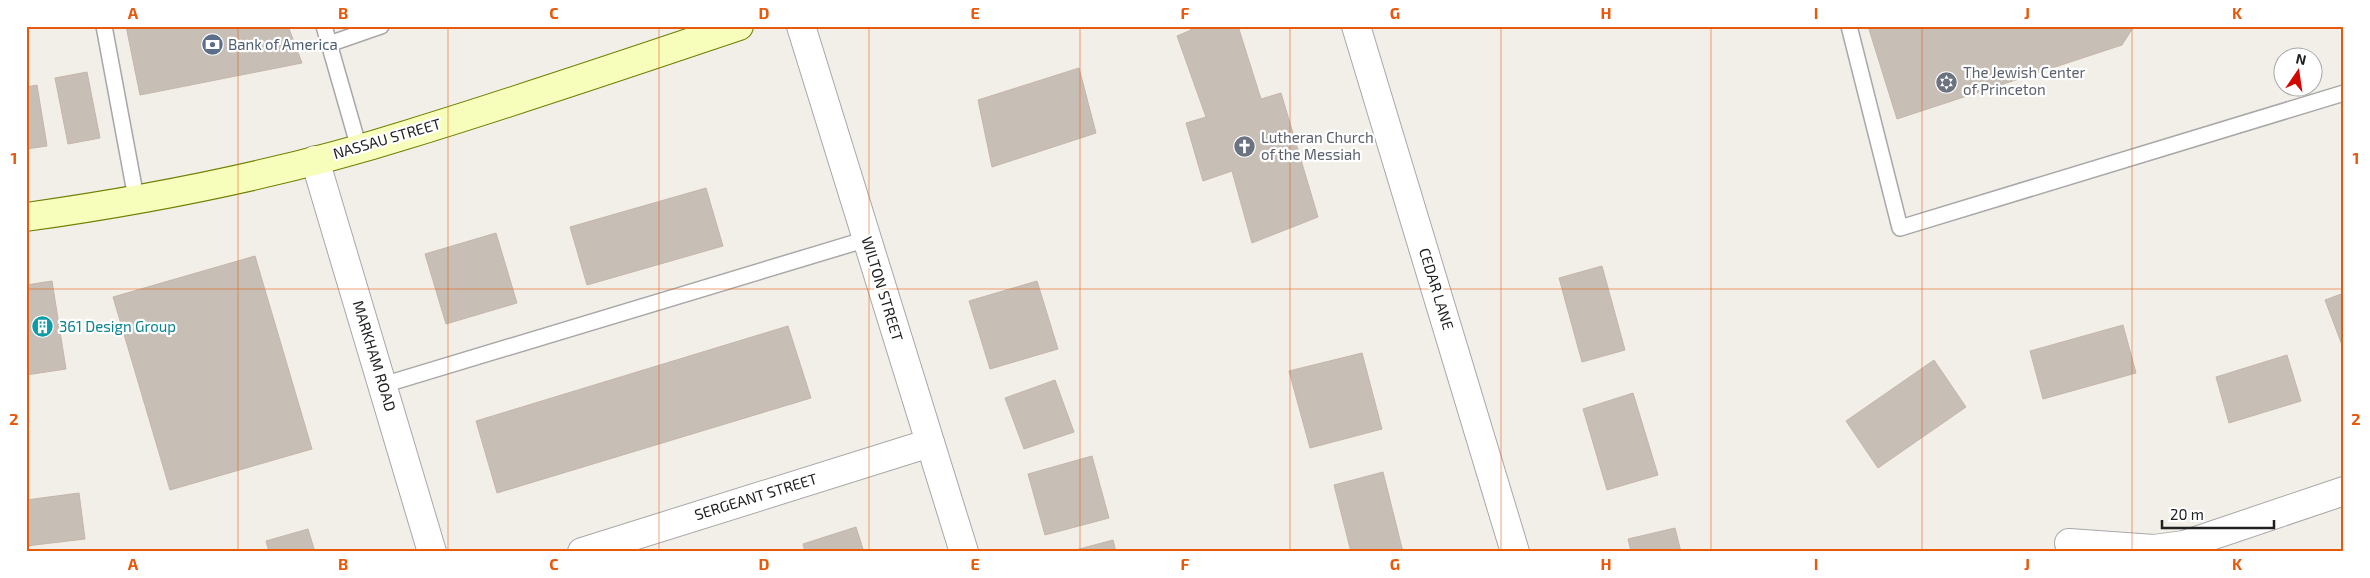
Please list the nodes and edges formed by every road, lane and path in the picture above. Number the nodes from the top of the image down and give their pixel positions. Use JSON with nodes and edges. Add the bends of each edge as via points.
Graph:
{"nodes":[{"id":1,"x":104,"y":26,"type":"edge"},
{"id":2,"x":324,"y":26,"type":"edge"},
{"id":3,"x":381,"y":26,"type":"edge"},
{"id":4,"x":739,"y":26,"type":"edge"},
{"id":5,"x":801,"y":26,"type":"edge"},
{"id":6,"x":1356,"y":26,"type":"edge"},
{"id":7,"x":1850,"y":26,"type":"edge"},
{"id":8,"x":702,"y":32,"type":"edge"},
{"id":9,"x":330,"y":44,"type":"junction"},
{"id":10,"x":2344,"y":93,"type":"edge"},
{"id":11,"x":359,"y":148,"type":"junction"},
{"id":12,"x":315,"y":160,"type":"junction"},
{"id":13,"x":136,"y":198,"type":"junction"},
{"id":14,"x":26,"y":218,"type":"edge"},
{"id":15,"x":867,"y":239,"type":"junction"},
{"id":16,"x":383,"y":385,"type":"junction"},
{"id":17,"x":930,"y":443,"type":"junction"},
{"id":18,"x":2344,"y":492,"type":"edge"},
{"id":19,"x":2069,"y":542,"type":"dead end"},
{"id":20,"x":432,"y":552,"type":"edge"},
{"id":21,"x":582,"y":552,"type":"edge"},
{"id":22,"x":964,"y":552,"type":"edge"},
{"id":23,"x":1515,"y":552,"type":"edge"}],
"edges":[{"from":1,"to":13,"type":"lane"},
{"from":2,"to":9,"type":"lane"},
{"from":3,"to":9,"type":"lane"},
{"from":4,"to":8,"type":"main road","name":"NASSAU STREET"},
{"from":5,"to":15,"type":"street","name":"WILTON STREET"},
{"from":6,"to":23,"type":"street","name":"CEDAR LANE"},
{"from":7,"to":10,"type":"lane","via":[[1900,228]]},
{"from":8,"to":11,"type":"main road","name":"NASSAU STREET","via":[[408,135]]},
{"from":9,"to":11,"type":"lane"},
{"from":11,"to":12,"type":"main road","name":"NASSAU STREET"},
{"from":12,"to":13,"type":"main road","name":"NASSAU STREET"},
{"from":12,"to":16,"type":"street","name":"MARKHAM ROAD"},
{"from":13,"to":14,"type":"main road","name":"NASSAU STREET"},
{"from":15,"to":16,"type":"lane"},
{"from":15,"to":17,"type":"street","name":"WILTON STREET"},
{"from":16,"to":20,"type":"street","name":"MARKHAM ROAD"},
{"from":17,"to":21,"type":"street","name":"SERGEANT STREET"},
{"from":17,"to":22,"type":"street","name":"WILTON STREET"},
{"from":18,"to":19,"type":"street","via":[[2184,545],[2154,549]]}]}
